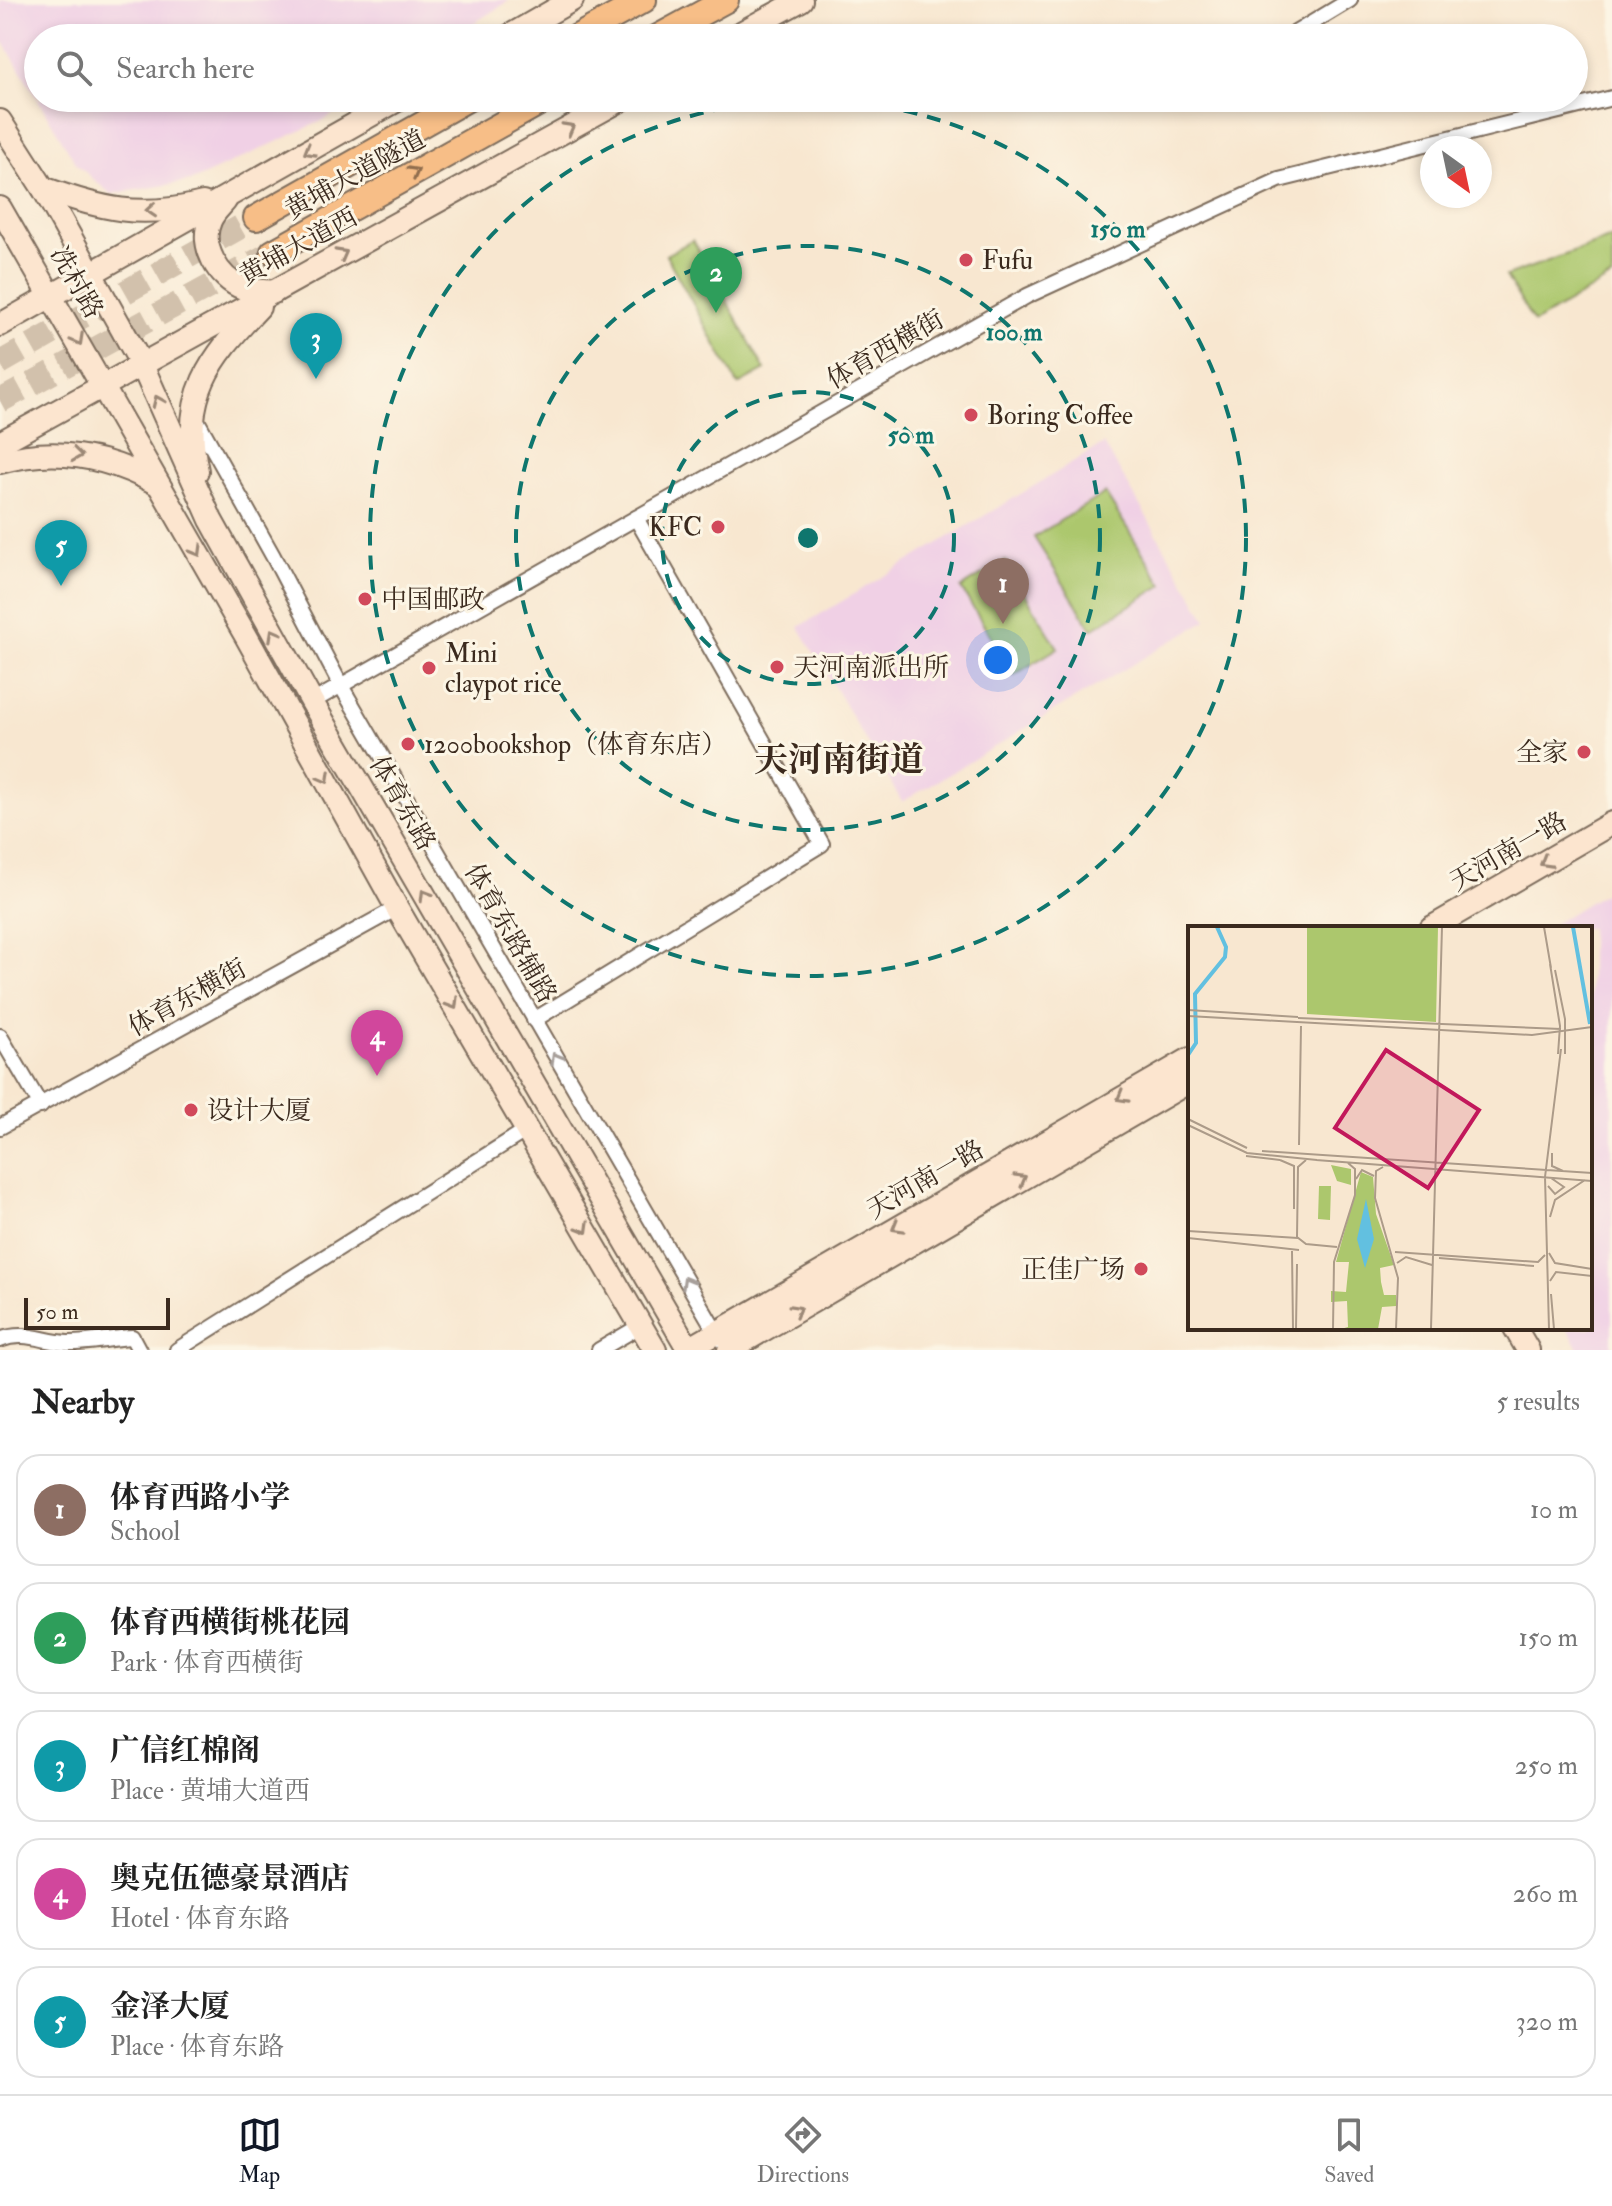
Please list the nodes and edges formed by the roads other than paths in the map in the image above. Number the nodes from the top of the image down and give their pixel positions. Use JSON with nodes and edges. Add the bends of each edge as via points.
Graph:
{"nodes":[{"id":1,"x":572,"y":0,"type":"edge"},
{"id":2,"x":644,"y":0,"type":"edge"},
{"id":3,"x":726,"y":0,"type":"edge"},
{"id":4,"x":801,"y":0,"type":"edge"},
{"id":5,"x":1350,"y":0,"type":"edge"},
{"id":6,"x":530,"y":24,"type":"edge"},
{"id":7,"x":600,"y":24,"type":"edge"},
{"id":8,"x":682,"y":24,"type":"edge"},
{"id":9,"x":757,"y":24,"type":"edge"},
{"id":10,"x":1310,"y":24,"type":"edge"},
{"id":11,"x":1612,"y":98,"type":"edge"},
{"id":12,"x":1588,"y":104,"type":"edge"},
{"id":13,"x":377,"y":112,"type":"edge"},
{"id":14,"x":444,"y":112,"type":"edge"},
{"id":15,"x":523,"y":112,"type":"edge"},
{"id":16,"x":599,"y":112,"type":"edge"},
{"id":17,"x":1555,"y":112,"type":"edge"},
{"id":18,"x":0,"y":121,"type":"edge"},
{"id":19,"x":43,"y":188,"type":"junction"},
{"id":20,"x":228,"y":197,"type":"junction"},
{"id":21,"x":0,"y":208,"type":"edge"},
{"id":22,"x":256,"y":218,"type":"tunnel mouth"},
{"id":23,"x":273,"y":252,"type":"tunnel mouth"},
{"id":24,"x":89,"y":275,"type":"junction"},
{"id":25,"x":274,"y":292,"type":"junction"},
{"id":26,"x":52,"y":295,"type":"junction"},
{"id":27,"x":0,"y":325,"type":"edge"},
{"id":28,"x":142,"y":365,"type":"junction"},
{"id":29,"x":103,"y":386,"type":"junction"},
{"id":30,"x":192,"y":411,"type":"junction"},
{"id":31,"x":0,"y":443,"type":"edge"},
{"id":32,"x":0,"y":462,"type":"edge"},
{"id":33,"x":157,"y":484,"type":"junction"},
{"id":34,"x":636,"y":518,"type":"junction"},
{"id":35,"x":211,"y":520,"type":"junction"},
{"id":36,"x":340,"y":684,"type":"junction"},
{"id":37,"x":312,"y":702,"type":"junction"},
{"id":38,"x":1612,"y":823,"type":"edge"},
{"id":39,"x":397,"y":908,"type":"junction"},
{"id":40,"x":1434,"y":926,"type":"edge"},
{"id":41,"x":534,"y":1020,"type":"junction"},
{"id":42,"x":0,"y":1036,"type":"edge"},
{"id":43,"x":1188,"y":1060,"type":"edge"},
{"id":44,"x":1188,"y":1082,"type":"edge"},
{"id":45,"x":41,"y":1106,"type":"junction"},
{"id":46,"x":0,"y":1127,"type":"edge"},
{"id":47,"x":528,"y":1129,"type":"junction"},
{"id":48,"x":640,"y":1326,"type":"junction"},
{"id":49,"x":1516,"y":1330,"type":"edge"},
{"id":50,"x":0,"y":1340,"type":"edge"},
{"id":51,"x":724,"y":1344,"type":"edge"},
{"id":52,"x":139,"y":1350,"type":"edge"},
{"id":53,"x":177,"y":1350,"type":"edge"},
{"id":54,"x":599,"y":1350,"type":"edge"},
{"id":55,"x":655,"y":1350,"type":"edge"},
{"id":56,"x":689,"y":1350,"type":"edge"},
{"id":57,"x":1528,"y":1350,"type":"edge"}],
"edges":[{"from":1,"to":6,"type":"main road"},
{"from":2,"to":7,"type":"main road"},
{"from":3,"to":8,"type":"main road"},
{"from":4,"to":9,"type":"main road"},
{"from":5,"to":10,"type":"street"},
{"from":11,"to":12,"type":"street","name":"体育西横街"},
{"from":13,"to":20,"type":"main road","one_way":true},
{"from":14,"to":22,"type":"main road","name":"黄埔大道隧道"},
{"from":23,"to":15,"type":"main road","name":"黄埔大道隧道","one_way":true},
{"from":25,"to":16,"type":"main road","name":"黄埔大道西","one_way":true},
{"from":17,"to":34,"type":"street","name":"体育西横街","via":[[1279,180],[1027,296]]},
{"from":18,"to":19,"type":"main road","name":"冼村路"},
{"from":20,"to":19,"type":"main road","one_way":true,"via":[[145,211],[101,209]]},
{"from":19,"to":24,"type":"main road","name":"冼村路"},
{"from":20,"to":24,"type":"main road"},
{"from":20,"to":25,"type":"main road","via":[[210,218],[208,249],[228,279],[243,288]]},
{"from":21,"to":26,"type":"main road","name":"冼村路"},
{"from":24,"to":26,"type":"main road"},
{"from":24,"to":28,"type":"main road","name":"体育东路"},
{"from":25,"to":28,"type":"main road","name":"黄埔大道西"},
{"from":25,"to":30,"type":"main road","via":[[217,355]]},
{"from":26,"to":27,"type":"main road"},
{"from":26,"to":29,"type":"main road","name":"冼村路","one_way":true},
{"from":28,"to":29,"type":"main road","name":"黄埔大道西"},
{"from":35,"to":28,"type":"main road","name":"体育东路","one_way":true},
{"from":29,"to":31,"type":"main road","name":"黄埔大道西"},
{"from":29,"to":33,"type":"main road"},
{"from":30,"to":35,"type":"main road","via":[[193,449]]},
{"from":30,"to":36,"type":"street","name":"体育东路辅路"},
{"from":32,"to":33,"type":"main road","one_way":true,"via":[[45,453],[83,456],[127,467]]},
{"from":33,"to":39,"type":"main road","one_way":true},
{"from":34,"to":36,"type":"street","name":"体育西横街"},
{"from":34,"to":41,"type":"street","via":[[822,844]]},
{"from":37,"to":35,"type":"main road","name":"体育东路","one_way":true},
{"from":36,"to":37,"type":"street","name":"体育西横街"},
{"from":36,"to":41,"type":"street","name":"体育东路辅路"},
{"from":56,"to":37,"type":"main road","name":"体育东路","one_way":true},
{"from":38,"to":40,"type":"main road","name":"天河南一路","one_way":true},
{"from":39,"to":45,"type":"street","name":"体育东横街"},
{"from":39,"to":47,"type":"main road","one_way":true},
{"from":51,"to":41,"type":"street","name":"体育东路辅路","one_way":true},
{"from":42,"to":45,"type":"street"},
{"from":43,"to":51,"type":"main road","name":"天河南一路","one_way":true},
{"from":51,"to":44,"type":"main road","one_way":true},
{"from":45,"to":46,"type":"street","name":"体育东横街"},
{"from":47,"to":48,"type":"main road","one_way":true},
{"from":47,"to":53,"type":"street"},
{"from":48,"to":54,"type":"street"},
{"from":48,"to":55,"type":"main road"},
{"from":49,"to":57,"type":"main road"},
{"from":50,"to":52,"type":"street","via":[[12,1335],[73,1343],[132,1337]]},
{"from":51,"to":56,"type":"main road","name":"天河南一路"}]}
